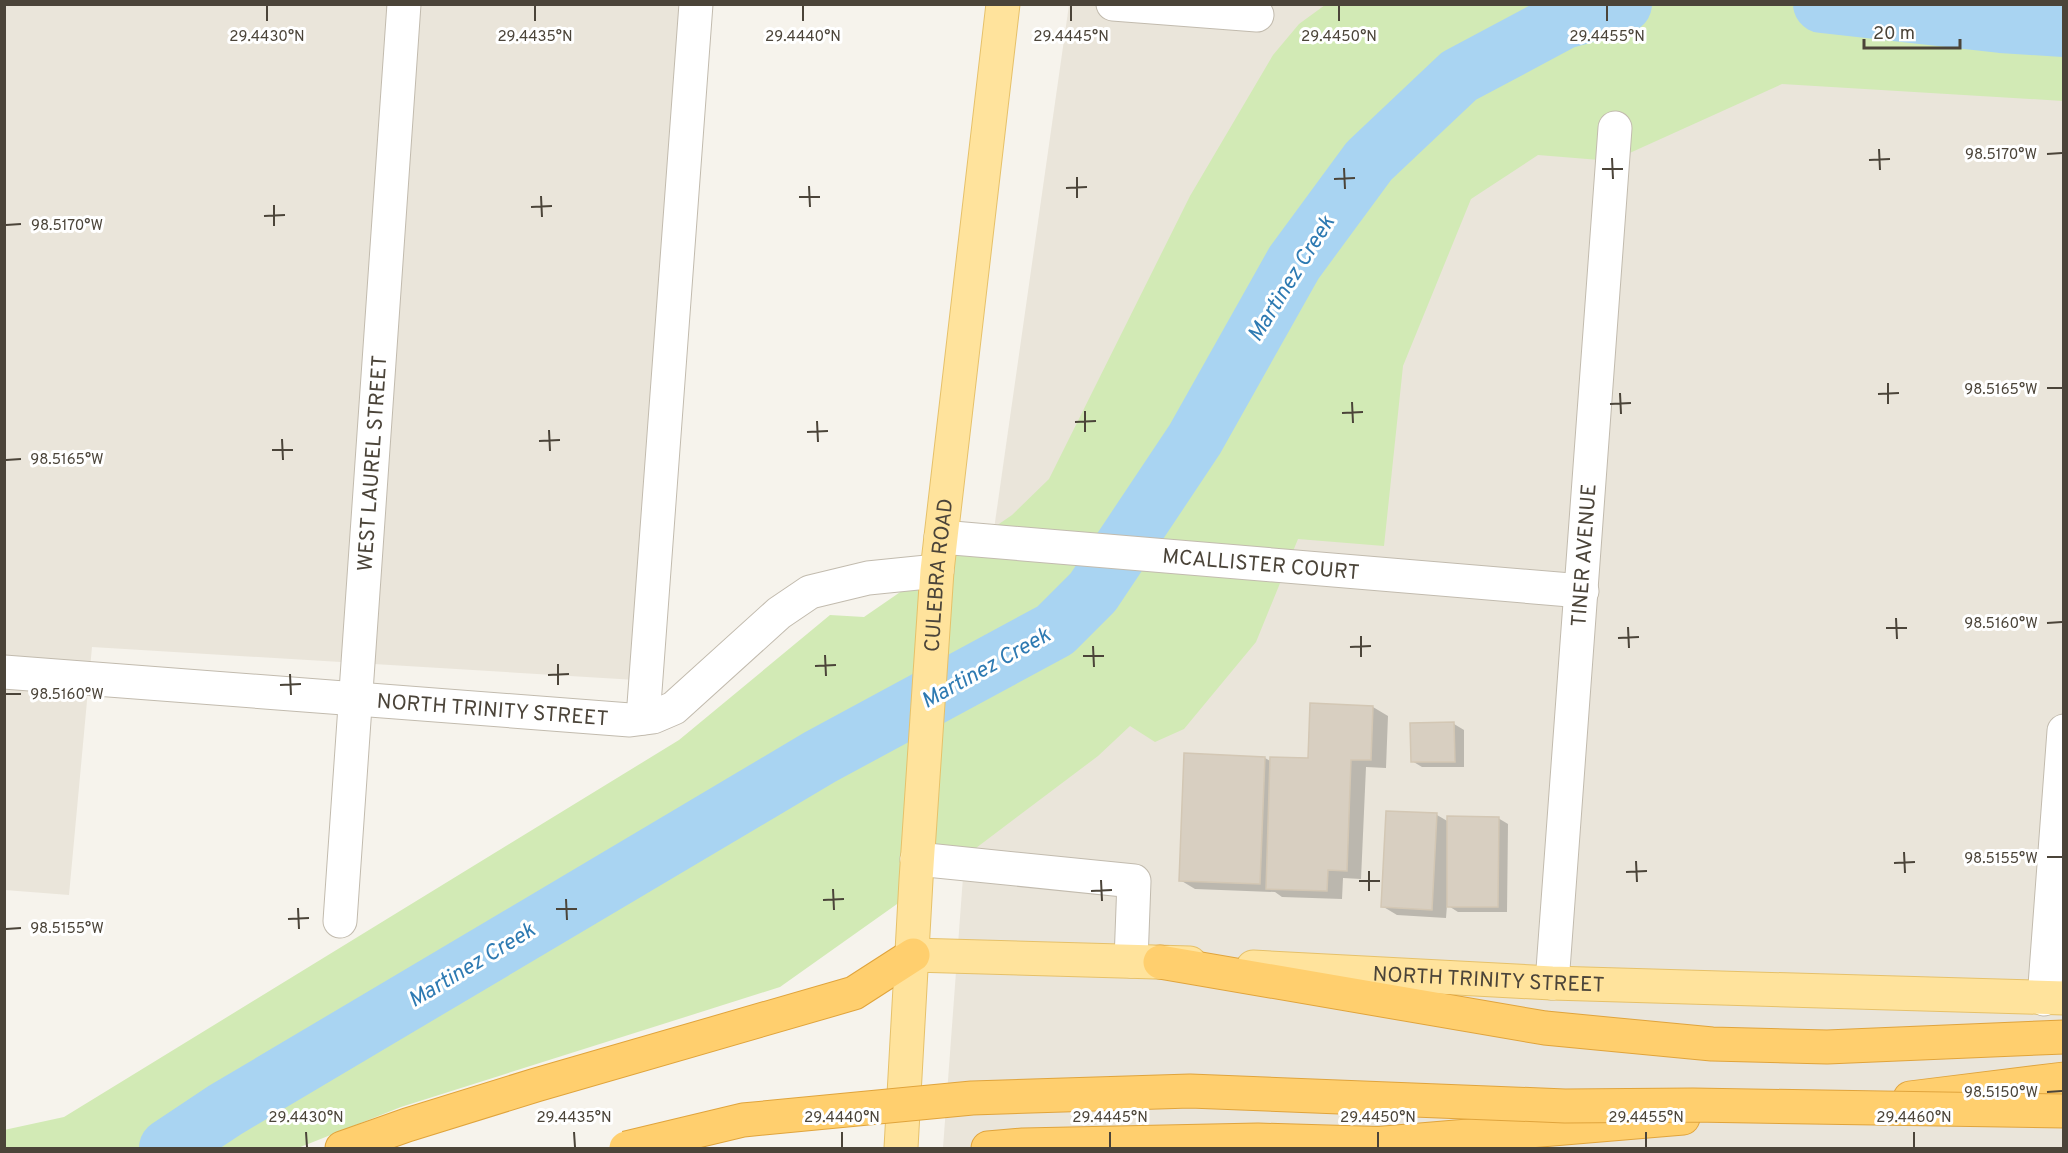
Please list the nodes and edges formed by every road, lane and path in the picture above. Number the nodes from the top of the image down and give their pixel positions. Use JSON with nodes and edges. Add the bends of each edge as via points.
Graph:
{"nodes":[{"id":1,"x":404,"y":4,"type":"edge"},
{"id":2,"x":696,"y":4,"type":"edge"},
{"id":3,"x":1003,"y":4,"type":"edge"},
{"id":4,"x":1113,"y":4,"type":"edge"},
{"id":5,"x":1257,"y":15,"type":"dead end"},
{"id":6,"x":1615,"y":128,"type":"dead end"},
{"id":7,"x":941,"y":537,"type":"junction"},
{"id":8,"x":937,"y":572,"type":"junction"},
{"id":9,"x":1582,"y":591,"type":"junction"},
{"id":10,"x":4,"y":672,"type":"edge"},
{"id":11,"x":356,"y":701,"type":"junction"},
{"id":12,"x":643,"y":718,"type":"junction"},
{"id":13,"x":2064,"y":731,"type":"edge"},
{"id":14,"x":916,"y":870,"type":"junction"},
{"id":15,"x":340,"y":921,"type":"dead end"},
{"id":16,"x":913,"y":955,"type":"junction"},
{"id":17,"x":1145,"y":961,"type":"junction"},
{"id":18,"x":1552,"y":982,"type":"junction"},
{"id":19,"x":2054,"y":998,"type":"edge"},
{"id":20,"x":2060,"y":1038,"type":"edge"},
{"id":21,"x":2064,"y":1079,"type":"edge"},
{"id":22,"x":2064,"y":1111,"type":"edge"},
{"id":23,"x":1373,"y":1144,"type":"junction"},
{"id":24,"x":342,"y":1149,"type":"edge"},
{"id":25,"x":626,"y":1149,"type":"edge"},
{"id":26,"x":901,"y":1149,"type":"edge"},
{"id":27,"x":988,"y":1149,"type":"edge"},
{"id":28,"x":1562,"y":1149,"type":"edge"}],
"edges":[{"from":1,"to":11,"type":"street","name":"WEST LAUREL STREET"},
{"from":2,"to":12,"type":"street"},
{"from":3,"to":7,"type":"main road","name":"CULEBRA ROAD"},
{"from":4,"to":5,"type":"street"},
{"from":6,"to":9,"type":"street","name":"TINER AVENUE"},
{"from":7,"to":8,"type":"main road","name":"CULEBRA ROAD"},
{"from":7,"to":9,"type":"street","name":"MCALLISTER COURT"},
{"from":8,"to":12,"type":"street","name":"NORTH TRINITY STREET","via":[[868,578],[810,592],[779,613],[674,708]]},
{"from":8,"to":14,"type":"main road","name":"CULEBRA ROAD"},
{"from":9,"to":18,"type":"street","name":"TINER AVENUE"},
{"from":10,"to":11,"type":"street","name":"NORTH TRINITY STREET"},
{"from":11,"to":12,"type":"street","name":"NORTH TRINITY STREET"},
{"from":11,"to":15,"type":"street","name":"WEST LAUREL STREET"},
{"from":13,"to":19,"type":"street"},
{"from":14,"to":16,"type":"main road","name":"CULEBRA ROAD"},
{"from":14,"to":17,"type":"street","via":[[1134,881]]},
{"from":16,"to":17,"type":"main road","name":"NORTH TRINITY STREET"},
{"from":16,"to":24,"type":"highway","via":[[854,993],[536,1085]]},
{"from":16,"to":26,"type":"main road","name":"CULEBRA ROAD"},
{"from":17,"to":18,"type":"main road","name":"NORTH TRINITY STREET"},
{"from":17,"to":20,"type":"highway","via":[[1545,1028],[1712,1044],[1827,1047]]},
{"from":18,"to":19,"type":"main road","name":"NORTH TRINITY STREET"},
{"from":21,"to":23,"type":"highway","via":[[1845,1106]]},
{"from":22,"to":25,"type":"highway","bridge":true,"via":[[1564,1106],[1190,1091],[972,1098],[743,1120]]},
{"from":23,"to":27,"type":"highway","via":[[1258,1140],[1023,1144]]},
{"from":23,"to":28,"type":"highway"}]}
